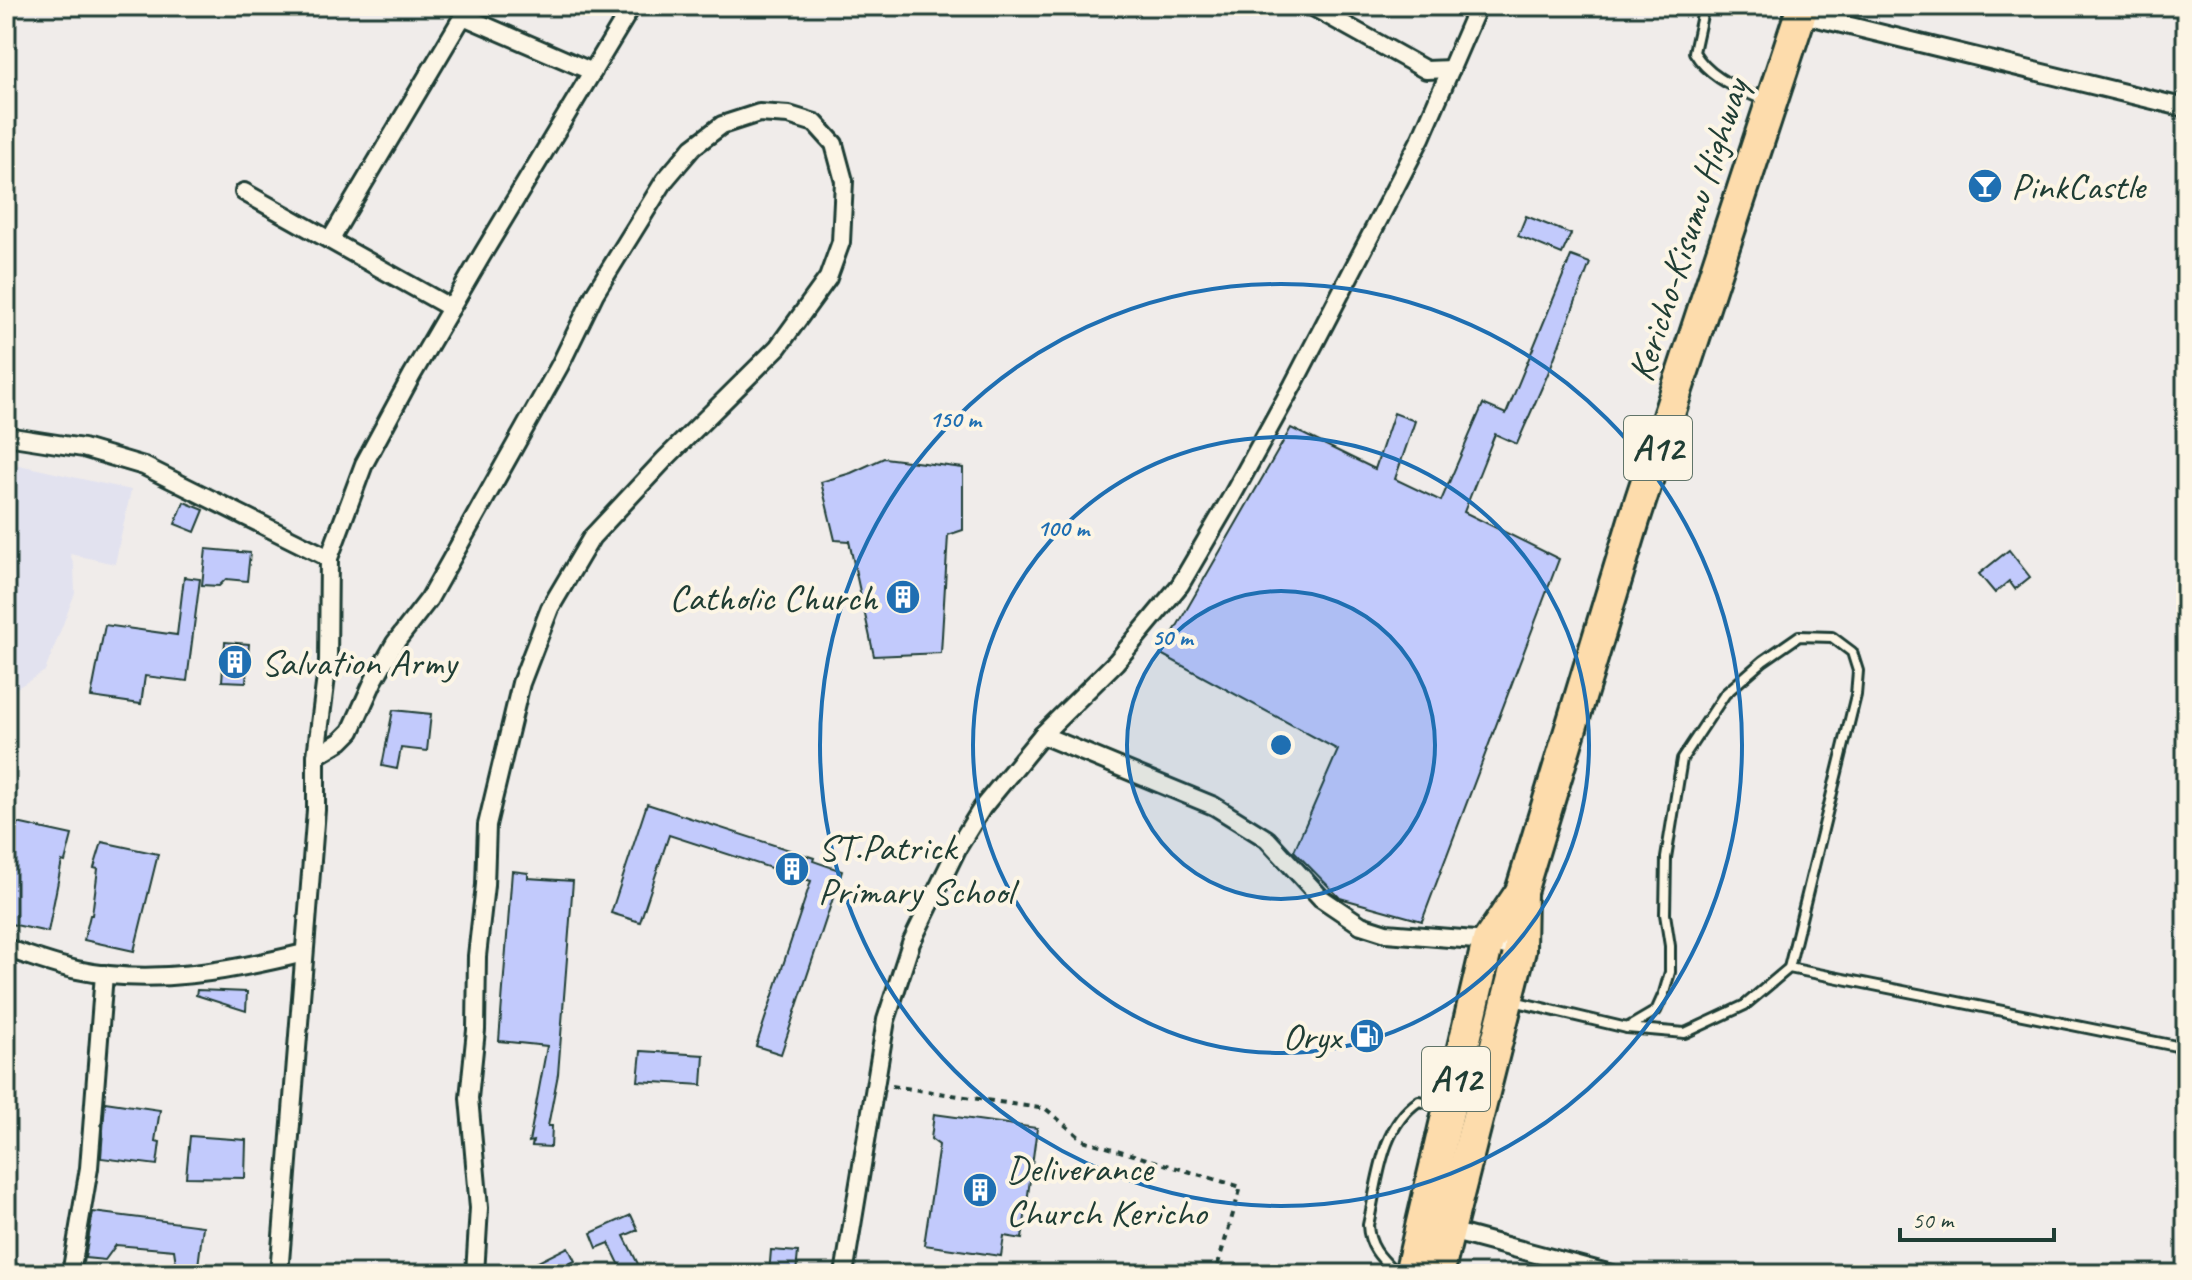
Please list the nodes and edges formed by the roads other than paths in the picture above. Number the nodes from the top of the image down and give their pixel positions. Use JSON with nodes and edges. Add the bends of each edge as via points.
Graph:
{"nodes":[{"id":1,"x":632,"y":6,"type":"edge"},
{"id":2,"x":1311,"y":6,"type":"edge"},
{"id":3,"x":1478,"y":6,"type":"edge"},
{"id":4,"x":1704,"y":6,"type":"edge"},
{"id":5,"x":1802,"y":10,"type":"edge"},
{"id":6,"x":466,"y":11,"type":"edge"},
{"id":7,"x":1451,"y":69,"type":"junction"},
{"id":8,"x":593,"y":72,"type":"junction"},
{"id":9,"x":1771,"y":105,"type":"junction"},
{"id":10,"x":2186,"y":108,"type":"edge"},
{"id":11,"x":244,"y":192,"type":"dead end"},
{"id":12,"x":330,"y":240,"type":"junction"},
{"id":13,"x":451,"y":308,"type":"junction"},
{"id":14,"x":6,"y":436,"type":"edge"},
{"id":15,"x":329,"y":558,"type":"junction"},
{"id":16,"x":1042,"y":735,"type":"junction"},
{"id":17,"x":316,"y":756,"type":"junction"},
{"id":18,"x":1521,"y":892,"type":"junction"},
{"id":19,"x":1488,"y":941,"type":"junction"},
{"id":20,"x":6,"y":948,"type":"edge"},
{"id":21,"x":1520,"y":950,"type":"junction"},
{"id":22,"x":304,"y":953,"type":"junction"},
{"id":23,"x":1789,"y":968,"type":"junction"},
{"id":24,"x":104,"y":974,"type":"junction"},
{"id":25,"x":1508,"y":1001,"type":"junction"},
{"id":26,"x":1627,"y":1028,"type":"junction"},
{"id":27,"x":2186,"y":1048,"type":"edge"},
{"id":28,"x":1462,"y":1114,"type":"junction"},
{"id":29,"x":1450,"y":1231,"type":"junction"},
{"id":30,"x":71,"y":1274,"type":"edge"},
{"id":31,"x":279,"y":1274,"type":"edge"},
{"id":32,"x":475,"y":1274,"type":"edge"},
{"id":33,"x":844,"y":1274,"type":"edge"},
{"id":34,"x":1397,"y":1274,"type":"edge"},
{"id":35,"x":1410,"y":1274,"type":"edge"},
{"id":36,"x":1438,"y":1274,"type":"edge"},
{"id":37,"x":1611,"y":1274,"type":"edge"}],
"edges":[{"from":1,"to":8,"type":"street"},
{"from":2,"to":7,"type":"street","via":[[1426,70]]},
{"from":3,"to":7,"type":"street"},
{"from":4,"to":9,"type":"lane","via":[[1694,52],[1700,63],[1718,79]]},
{"from":5,"to":9,"type":"highway","name":"Kericho-Kisumu Highway","number":"A12"},
{"from":5,"to":10,"type":"street"},
{"from":6,"to":8,"type":"street"},
{"from":6,"to":12,"type":"street"},
{"from":7,"to":16,"type":"street","via":[[1421,138],[1293,385],[1180,585],[1116,662]]},
{"from":8,"to":13,"type":"street"},
{"from":9,"to":18,"type":"highway","name":"Kericho-Kisumu Highway","number":"A12","via":[[1635,517]]},
{"from":11,"to":12,"type":"street"},
{"from":12,"to":13,"type":"street"},
{"from":13,"to":15,"type":"street","via":[[364,464]]},
{"from":14,"to":15,"type":"street","via":[[83,448],[144,466]]},
{"from":15,"to":17,"type":"street","via":[[328,661]]},
{"from":16,"to":19,"type":"street","via":[[1214,806],[1267,839],[1321,898],[1361,925],[1386,933]]},
{"from":16,"to":33,"type":"street","via":[[982,808],[911,943],[886,1020]]},
{"from":17,"to":22,"type":"street"},
{"from":17,"to":32,"type":"street","via":[[351,731],[381,667],[429,599],[595,293],[665,180],[693,147],[722,125],[759,113],[815,123],[834,144],[844,181],[841,242],[828,278],[778,347],[592,537],[550,608],[521,683],[487,825],[469,1098],[479,1208]]},
{"from":18,"to":19,"type":"highway","name":"Kericho-Kisumu Highway","number":"A12"},
{"from":18,"to":21,"type":"highway","name":"Kericho-Kisumu Highway","number":"A12"},
{"from":19,"to":21,"type":"street"},
{"from":19,"to":28,"type":"highway","name":"Kericho-Kisumu Highway","number":"A12"},
{"from":20,"to":24,"type":"street"},
{"from":21,"to":25,"type":"highway","name":"Kericho-Kisumu Highway","number":"A12"},
{"from":22,"to":24,"type":"street","via":[[178,977]]},
{"from":22,"to":31,"type":"street"},
{"from":23,"to":26,"type":"lane","via":[[1745,1005],[1685,1033]]},
{"from":23,"to":26,"type":"lane","via":[[1856,695],[1858,671],[1852,652],[1832,637],[1799,636],[1763,661],[1725,694],[1682,759],[1666,858],[1670,972],[1656,1011]]},
{"from":23,"to":27,"type":"lane"},
{"from":24,"to":30,"type":"street","via":[[89,1168]]},
{"from":25,"to":26,"type":"lane"},
{"from":25,"to":28,"type":"highway","name":"Kericho-Kisumu Highway","number":"A12"},
{"from":28,"to":29,"type":"highway","name":"Kericho-Kisumu Highway","number":"A12"},
{"from":28,"to":34,"type":"lane","via":[[1419,1101],[1394,1124],[1368,1234],[1377,1254]]},
{"from":28,"to":35,"type":"highway","name":"Kericho-Kisumu Highway","number":"A12"},
{"from":29,"to":36,"type":"highway","name":"Kericho-Kisumu Highway","number":"A12"},
{"from":29,"to":37,"type":"street"}]}
